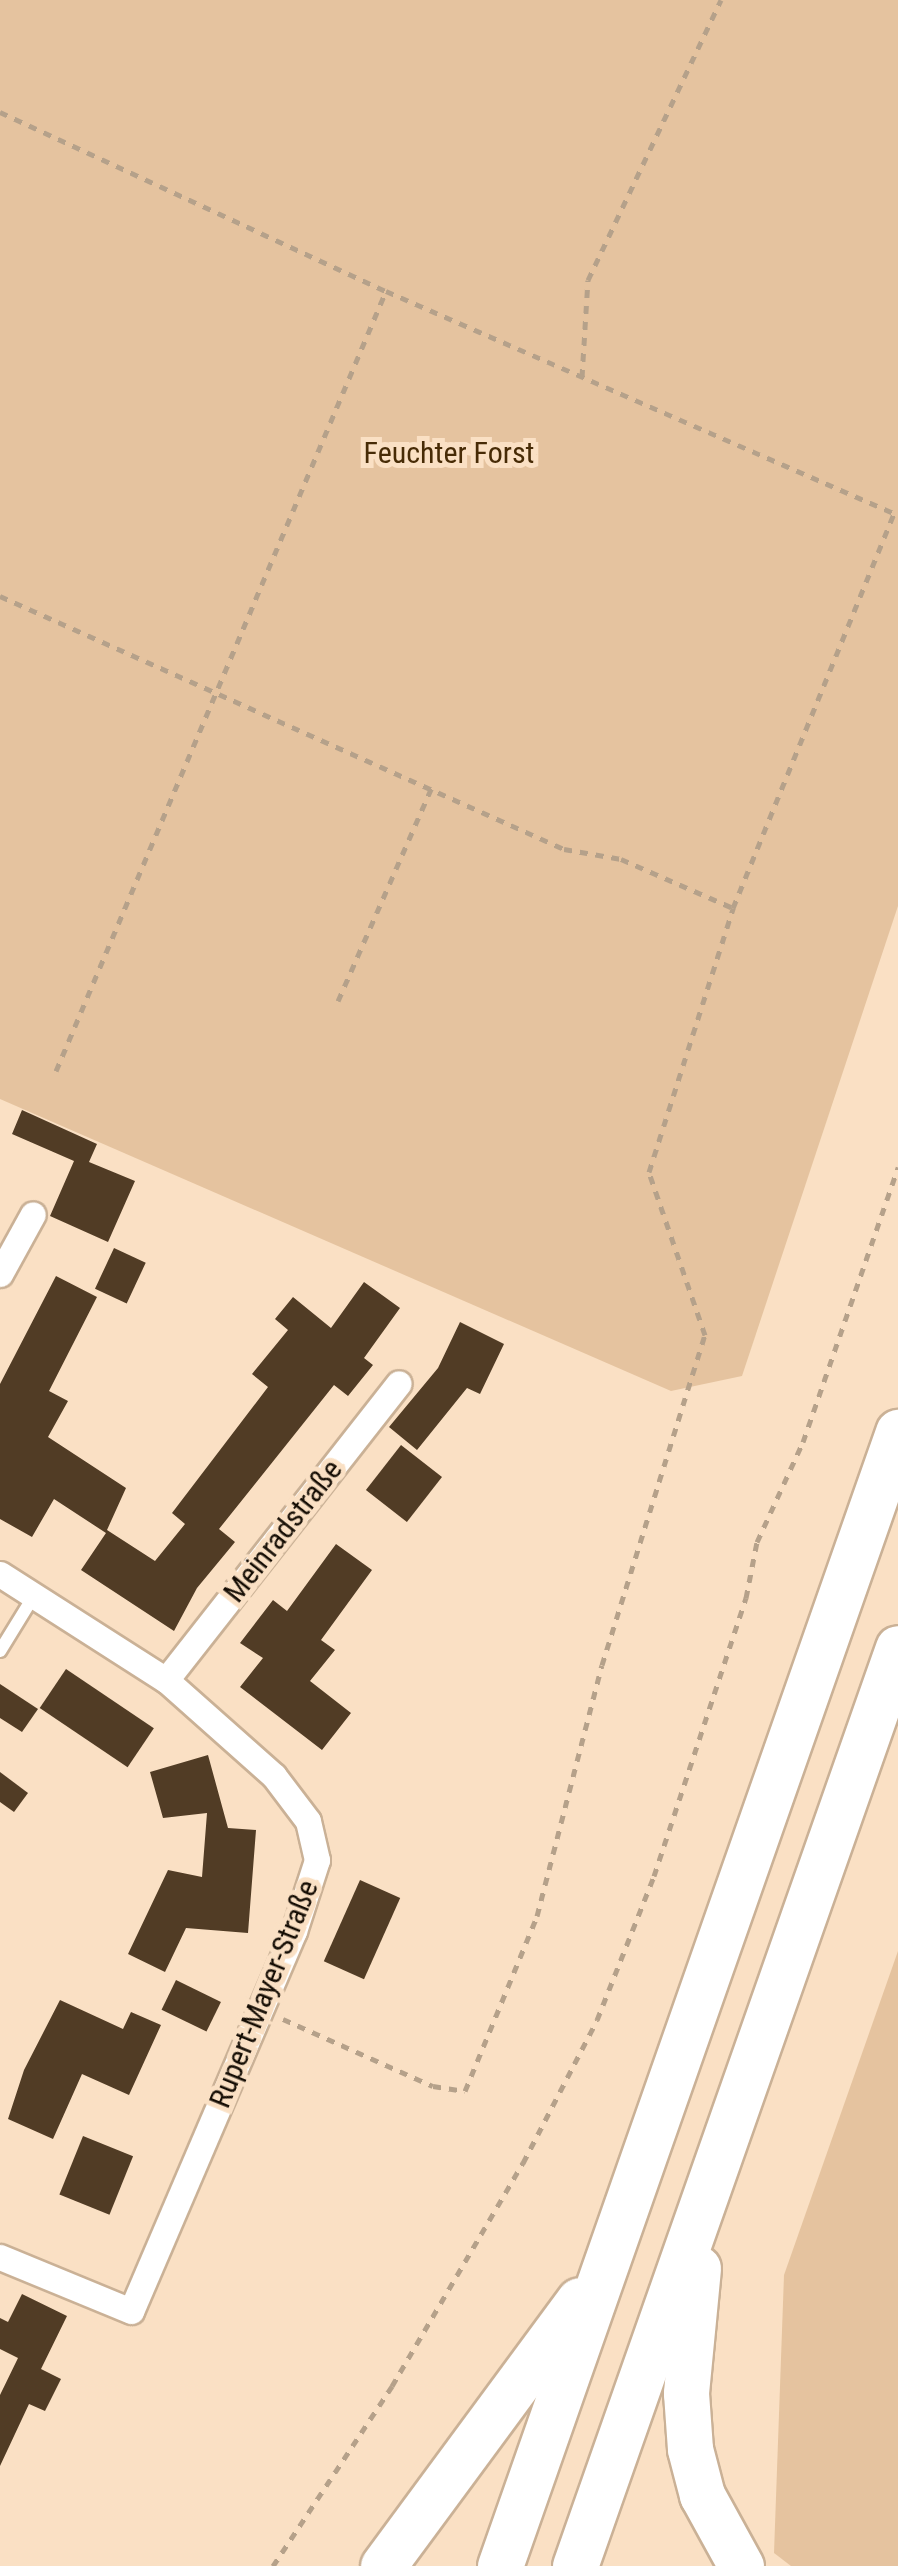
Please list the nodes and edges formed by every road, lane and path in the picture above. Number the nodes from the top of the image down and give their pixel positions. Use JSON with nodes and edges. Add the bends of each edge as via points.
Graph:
{"nodes":[{"id":1,"x":722,"y":0,"type":"edge"},
{"id":2,"x":0,"y":112,"type":"edge"},
{"id":3,"x":386,"y":292,"type":"junction"},
{"id":4,"x":582,"y":376,"type":"junction"},
{"id":5,"x":896,"y":514,"type":"edge"},
{"id":6,"x":0,"y":596,"type":"edge"},
{"id":7,"x":215,"y":689,"type":"junction"},
{"id":8,"x":432,"y":786,"type":"junction"},
{"id":9,"x":733,"y":908,"type":"junction"},
{"id":10,"x":338,"y":1001,"type":"dead end"},
{"id":11,"x":56,"y":1071,"type":"dead end"},
{"id":12,"x":898,"y":1167,"type":"edge"},
{"id":13,"x":33,"y":1214,"type":"dead end"},
{"id":14,"x":0,"y":1274,"type":"edge"},
{"id":15,"x":399,"y":1383,"type":"dead end"},
{"id":16,"x":898,"y":1432,"type":"edge"},
{"id":17,"x":0,"y":1574,"type":"edge"},
{"id":18,"x":35,"y":1594,"type":"junction"},
{"id":19,"x":898,"y":1648,"type":"edge"},
{"id":20,"x":0,"y":1651,"type":"edge"},
{"id":21,"x":166,"y":1680,"type":"junction"},
{"id":22,"x":261,"y":2010,"type":"junction"},
{"id":23,"x":705,"y":2197,"type":"junction"},
{"id":24,"x":0,"y":2257,"type":"edge"},
{"id":25,"x":606,"y":2262,"type":"junction"},
{"id":26,"x":273,"y":2566,"type":"edge"},
{"id":27,"x":383,"y":2566,"type":"edge"},
{"id":28,"x":500,"y":2566,"type":"edge"},
{"id":29,"x":575,"y":2566,"type":"edge"},
{"id":30,"x":741,"y":2566,"type":"edge"}],
"edges":[{"from":1,"to":4,"type":"path","via":[[588,280]]},
{"from":2,"to":3,"type":"path"},
{"from":3,"to":4,"type":"path"},
{"from":3,"to":7,"type":"path"},
{"from":4,"to":5,"type":"path"},
{"from":5,"to":9,"type":"path"},
{"from":6,"to":7,"type":"path"},
{"from":7,"to":8,"type":"path"},
{"from":7,"to":11,"type":"path"},
{"from":8,"to":9,"type":"path","via":[[564,849],[621,859]]},
{"from":8,"to":10,"type":"path"},
{"from":9,"to":22,"type":"path","via":[[649,1172],[705,1335],[602,1665],[537,1916],[466,2091],[433,2086]]},
{"from":12,"to":26,"type":"path","via":[[804,1442],[757,1542],[746,1598],[654,1876],[597,2020],[523,2163],[392,2386]]},
{"from":13,"to":14,"type":"street"},
{"from":15,"to":21,"type":"street","name":"Meinradstraße"},
{"from":16,"to":25,"type":"highway"},
{"from":17,"to":18,"type":"street","name":"Rupert-Mayer-Straße"},
{"from":18,"to":20,"type":"lane"},
{"from":18,"to":21,"type":"street","name":"Rupert-Mayer-Straße"},
{"from":19,"to":23,"type":"highway"},
{"from":21,"to":22,"type":"street","name":"Rupert-Mayer-Straße","via":[[274,1776],[308,1820],[317,1860]]},
{"from":22,"to":24,"type":"street","name":"Rupert-Mayer-Straße","via":[[131,2310]]},
{"from":23,"to":29,"type":"highway"},
{"from":23,"to":30,"type":"highway","via":[[686,2393],[690,2448],[702,2494]]},
{"from":25,"to":27,"type":"highway"},
{"from":25,"to":28,"type":"highway"}]}
